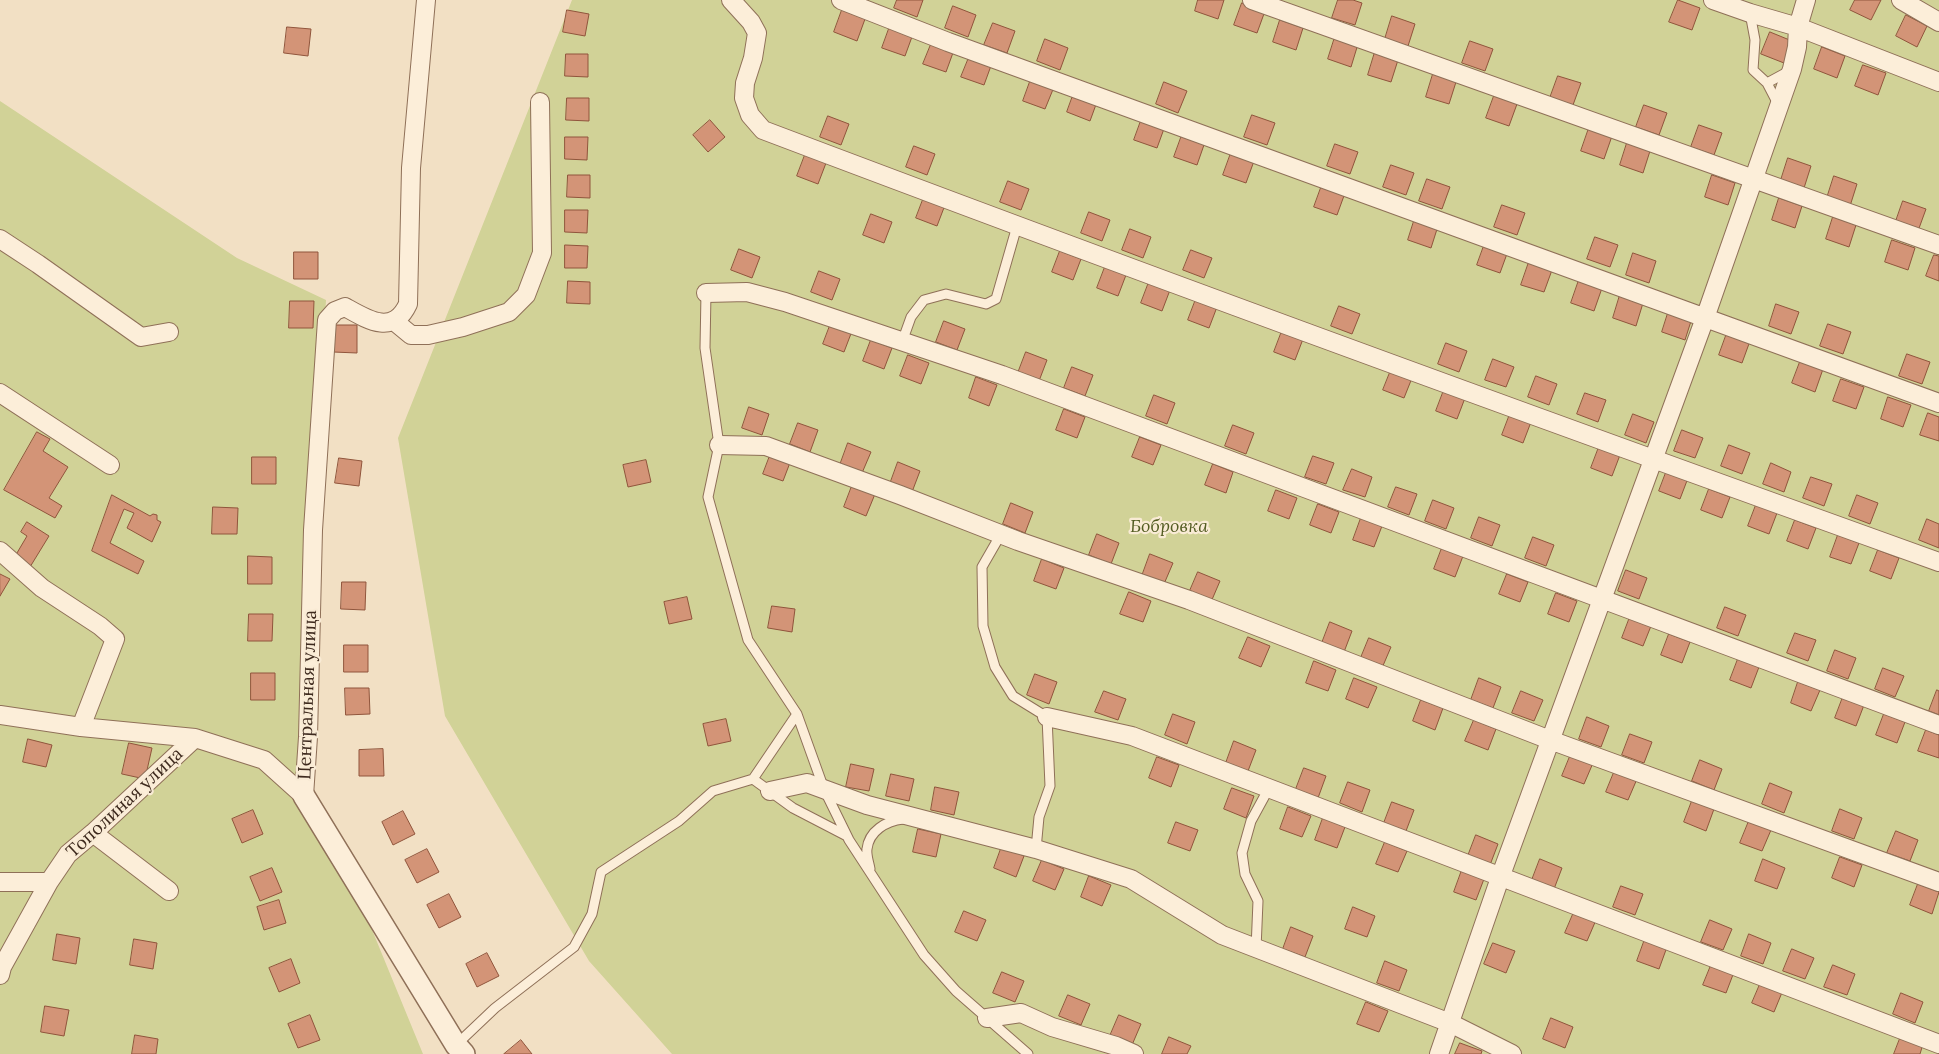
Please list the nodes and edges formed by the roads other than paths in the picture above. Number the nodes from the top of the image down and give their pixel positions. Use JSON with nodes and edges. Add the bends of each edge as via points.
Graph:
{"nodes":[{"id":1,"x":426,"y":0,"type":"edge"},
{"id":2,"x":730,"y":0,"type":"edge"},
{"id":3,"x":842,"y":0,"type":"edge"},
{"id":4,"x":1252,"y":0,"type":"edge"},
{"id":5,"x":1713,"y":0,"type":"edge"},
{"id":6,"x":1806,"y":0,"type":"edge"},
{"id":7,"x":1900,"y":0,"type":"edge"},
{"id":8,"x":1750,"y":14,"type":"junction"},
{"id":9,"x":1939,"y":22,"type":"edge"},
{"id":10,"x":1798,"y":27,"type":"junction"},
{"id":11,"x":1792,"y":69,"type":"junction"},
{"id":12,"x":1939,"y":82,"type":"edge"},
{"id":13,"x":1767,"y":83,"type":"junction"},
{"id":14,"x":540,"y":102,"type":"dead end"},
{"id":15,"x":1779,"y":106,"type":"junction"},
{"id":16,"x":1753,"y":179,"type":"junction"},
{"id":17,"x":1016,"y":226,"type":"junction"},
{"id":18,"x":0,"y":240,"type":"edge"},
{"id":19,"x":1939,"y":245,"type":"edge"},
{"id":20,"x":706,"y":293,"type":"joint"},
{"id":21,"x":1705,"y":318,"type":"junction"},
{"id":22,"x":394,"y":321,"type":"junction"},
{"id":23,"x":169,"y":332,"type":"dead end"},
{"id":24,"x":902,"y":342,"type":"junction"},
{"id":25,"x":0,"y":393,"type":"edge"},
{"id":26,"x":1939,"y":403,"type":"edge"},
{"id":27,"x":719,"y":446,"type":"junction"},
{"id":28,"x":1653,"y":460,"type":"junction"},
{"id":29,"x":110,"y":465,"type":"dead end"},
{"id":30,"x":1001,"y":534,"type":"junction"},
{"id":31,"x":0,"y":551,"type":"edge"},
{"id":32,"x":1939,"y":562,"type":"edge"},
{"id":33,"x":1602,"y":600,"type":"junction"},
{"id":34,"x":797,"y":714,"type":"junction"},
{"id":35,"x":0,"y":715,"type":"edge"},
{"id":36,"x":1048,"y":717,"type":"junction"},
{"id":37,"x":1939,"y":725,"type":"edge"},
{"id":38,"x":81,"y":727,"type":"junction"},
{"id":39,"x":195,"y":738,"type":"junction"},
{"id":40,"x":1550,"y":740,"type":"junction"},
{"id":41,"x":753,"y":779,"type":"junction"},
{"id":42,"x":1269,"y":788,"type":"junction"},
{"id":43,"x":824,"y":789,"type":"junction"},
{"id":44,"x":770,"y":791,"type":"junction"},
{"id":45,"x":304,"y":796,"type":"junction"},
{"id":46,"x":916,"y":818,"type":"junction"},
{"id":47,"x":93,"y":833,"type":"junction"},
{"id":48,"x":847,"y":836,"type":"junction"},
{"id":49,"x":1036,"y":849,"type":"junction"},
{"id":50,"x":870,"y":872,"type":"junction"},
{"id":51,"x":1501,"y":875,"type":"junction"},
{"id":52,"x":0,"y":882,"type":"edge"},
{"id":53,"x":49,"y":882,"type":"junction"},
{"id":54,"x":1939,"y":882,"type":"edge"},
{"id":55,"x":169,"y":891,"type":"dead end"},
{"id":56,"x":1256,"y":948,"type":"junction"},
{"id":57,"x":0,"y":975,"type":"edge"},
{"id":58,"x":987,"y":1018,"type":"junction"},
{"id":59,"x":1450,"y":1023,"type":"junction"},
{"id":60,"x":1939,"y":1044,"type":"edge"},
{"id":61,"x":460,"y":1049,"type":"edge"},
{"id":62,"x":1028,"y":1054,"type":"edge"},
{"id":63,"x":1134,"y":1054,"type":"edge"},
{"id":64,"x":1438,"y":1054,"type":"edge"},
{"id":65,"x":1512,"y":1054,"type":"edge"}],
"edges":[{"from":1,"to":22,"type":"street","via":[[411,168],[408,304]]},
{"from":2,"to":17,"type":"street","via":[[752,22],[757,33],[744,98],[750,115],[763,130]]},
{"from":3,"to":21,"type":"street","via":[[948,42]]},
{"from":4,"to":16,"type":"street"},
{"from":5,"to":8,"type":"street"},
{"from":6,"to":10,"type":"street"},
{"from":7,"to":9,"type":"street"},
{"from":8,"to":10,"type":"street"},
{"from":8,"to":13,"type":"lane","via":[[1755,40],[1753,70]]},
{"from":10,"to":11,"type":"street"},
{"from":10,"to":12,"type":"street"},
{"from":11,"to":13,"type":"lane"},
{"from":11,"to":15,"type":"street"},
{"from":13,"to":15,"type":"lane"},
{"from":14,"to":22,"type":"street","via":[[542,253],[526,295],[509,312],[428,335],[411,335]]},
{"from":15,"to":16,"type":"street"},
{"from":16,"to":19,"type":"street"},
{"from":16,"to":21,"type":"street"},
{"from":17,"to":24,"type":"lane","via":[[996,299],[986,304],[946,294],[924,300],[910,317]]},
{"from":17,"to":28,"type":"street"},
{"from":18,"to":23,"type":"street","via":[[141,337]]},
{"from":20,"to":24,"type":"street","via":[[747,292]]},
{"from":20,"to":27,"type":"lane","via":[[705,348]]},
{"from":21,"to":26,"type":"street"},
{"from":21,"to":28,"type":"street"},
{"from":22,"to":45,"type":"street","name":"Центральная улица","via":[[384,323],[367,319],[345,308],[335,311],[326,320],[313,530]]},
{"from":24,"to":33,"type":"street","via":[[1002,375]]},
{"from":25,"to":29,"type":"street"},
{"from":27,"to":30,"type":"street","via":[[766,446]]},
{"from":27,"to":34,"type":"lane","via":[[708,497],[748,640]]},
{"from":28,"to":32,"type":"street"},
{"from":28,"to":33,"type":"street"},
{"from":30,"to":36,"type":"lane","via":[[982,567],[983,626],[994,668],[1014,696]]},
{"from":30,"to":40,"type":"street","via":[[1189,600]]},
{"from":31,"to":38,"type":"street","via":[[42,588],[115,639]]},
{"from":33,"to":37,"type":"street"},
{"from":33,"to":40,"type":"street"},
{"from":34,"to":41,"type":"lane"},
{"from":34,"to":43,"type":"lane"},
{"from":35,"to":38,"type":"street"},
{"from":36,"to":42,"type":"street","via":[[1132,736]]},
{"from":36,"to":49,"type":"lane","via":[[1050,786],[1039,817]]},
{"from":38,"to":39,"type":"street"},
{"from":39,"to":45,"type":"street","via":[[264,760]]},
{"from":39,"to":47,"type":"street","name":"Тополиная улица"},
{"from":40,"to":51,"type":"street"},
{"from":40,"to":54,"type":"street"},
{"from":41,"to":44,"type":"lane"},
{"from":41,"to":61,"type":"lane","via":[[714,792],[601,872],[592,914],[574,947],[495,1008]]},
{"from":42,"to":51,"type":"street"},
{"from":42,"to":56,"type":"lane","via":[[1252,821],[1242,853],[1245,874],[1258,902]]},
{"from":43,"to":44,"type":"street","via":[[807,783]]},
{"from":43,"to":46,"type":"street"},
{"from":43,"to":48,"type":"lane"},
{"from":44,"to":48,"type":"lane","via":[[793,808]]},
{"from":45,"to":61,"type":"street","name":"Центральная улица"},
{"from":46,"to":49,"type":"street"},
{"from":46,"to":50,"type":"lane","via":[[892,820],[872,833],[867,850]]},
{"from":47,"to":53,"type":"street","name":"Тополиная улица","via":[[68,854]]},
{"from":47,"to":55,"type":"street"},
{"from":48,"to":50,"type":"lane"},
{"from":49,"to":56,"type":"street","via":[[1131,879],[1222,935]]},
{"from":50,"to":58,"type":"lane","via":[[924,955],[956,991]]},
{"from":51,"to":59,"type":"street"},
{"from":51,"to":60,"type":"street"},
{"from":52,"to":53,"type":"street"},
{"from":53,"to":57,"type":"street","name":"Тополиная улица"},
{"from":56,"to":59,"type":"street"},
{"from":58,"to":62,"type":"lane"},
{"from":58,"to":63,"type":"street","via":[[1021,1013],[1052,1027]]},
{"from":59,"to":64,"type":"street"},
{"from":59,"to":65,"type":"street"}]}
